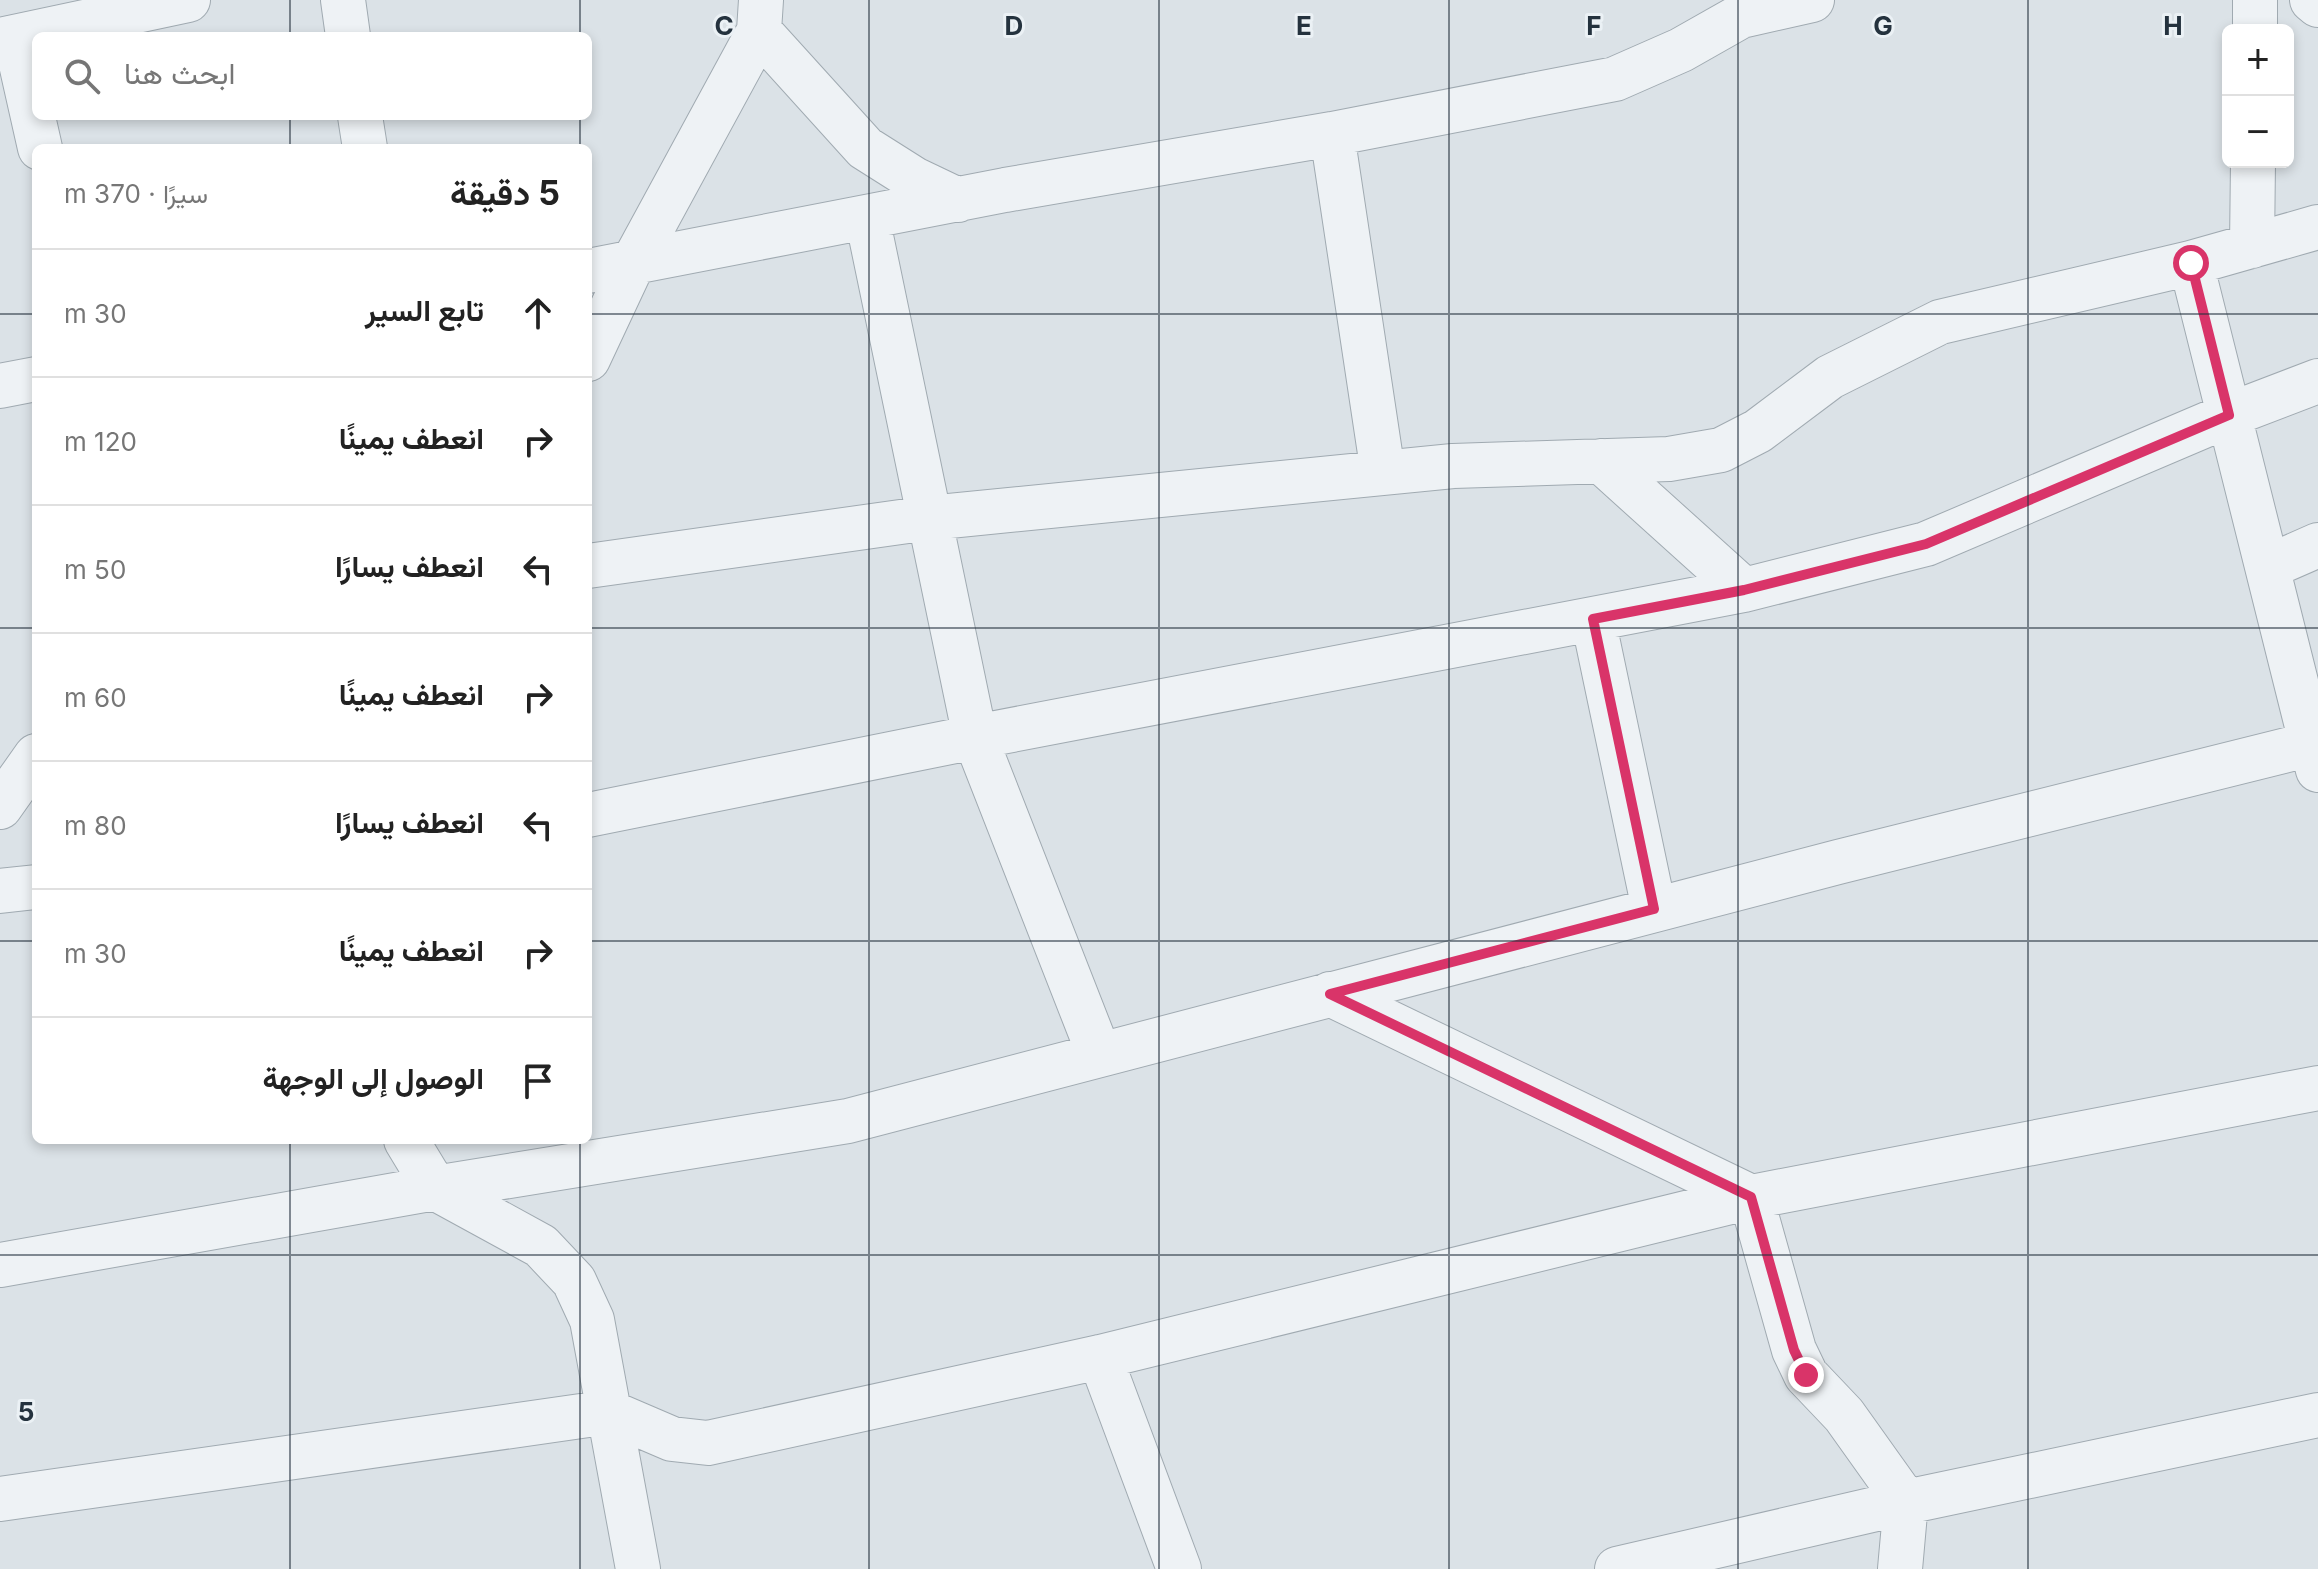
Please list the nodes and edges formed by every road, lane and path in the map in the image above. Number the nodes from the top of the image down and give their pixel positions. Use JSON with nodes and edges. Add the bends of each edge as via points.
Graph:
{"nodes":[{"id":1,"x":188,"y":0,"type":"edge"},
{"id":2,"x":343,"y":0,"type":"edge"},
{"id":3,"x":1812,"y":0,"type":"edge"},
{"id":4,"x":2255,"y":0,"type":"edge"},
{"id":5,"x":2312,"y":0,"type":"edge"},
{"id":6,"x":2318,"y":5,"type":"edge"},
{"id":7,"x":1744,"y":8,"type":"edge"},
{"id":8,"x":760,"y":15,"type":"edge"},
{"id":9,"x":2255,"y":24,"type":"edge"},
{"id":10,"x":36,"y":32,"type":"edge"},
{"id":11,"x":347,"y":32,"type":"edge"},
{"id":12,"x":32,"y":33,"type":"edge"},
{"id":13,"x":7,"y":38,"type":"edge"},
{"id":14,"x":361,"y":120,"type":"edge"},
{"id":15,"x":1332,"y":134,"type":"junction"},
{"id":16,"x":39,"y":144,"type":"edge"},
{"id":17,"x":364,"y":144,"type":"edge"},
{"id":18,"x":2253,"y":168,"type":"edge"},
{"id":19,"x":958,"y":200,"type":"junction"},
{"id":20,"x":867,"y":217,"type":"junction"},
{"id":21,"x":2318,"y":227,"type":"edge"},
{"id":22,"x":2252,"y":246,"type":"junction"},
{"id":23,"x":633,"y":263,"type":"junction"},
{"id":24,"x":2191,"y":263,"type":"junction"},
{"id":25,"x":592,"y":270,"type":"edge"},
{"id":26,"x":592,"y":350,"type":"edge"},
{"id":27,"x":32,"y":380,"type":"edge"},
{"id":28,"x":2318,"y":381,"type":"edge"},
{"id":29,"x":0,"y":386,"type":"edge"},
{"id":30,"x":2229,"y":415,"type":"junction"},
{"id":31,"x":1601,"y":461,"type":"junction"},
{"id":32,"x":1383,"y":473,"type":"junction"},
{"id":33,"x":929,"y":518,"type":"junction"},
{"id":34,"x":2318,"y":545,"type":"edge"},
{"id":35,"x":592,"y":565,"type":"edge"},
{"id":36,"x":2268,"y":567,"type":"junction"},
{"id":37,"x":1744,"y":590,"type":"junction"},
{"id":38,"x":1593,"y":619,"type":"junction"},
{"id":39,"x":2314,"y":736,"type":"edge"},
{"id":40,"x":975,"y":737,"type":"junction"},
{"id":41,"x":32,"y":762,"type":"edge"},
{"id":42,"x":0,"y":807,"type":"edge"},
{"id":43,"x":592,"y":814,"type":"edge"},
{"id":44,"x":32,"y":887,"type":"edge"},
{"id":45,"x":0,"y":891,"type":"edge"},
{"id":46,"x":1654,"y":909,"type":"junction"},
{"id":47,"x":1330,"y":994,"type":"junction"},
{"id":48,"x":1099,"y":1054,"type":"junction"},
{"id":49,"x":2318,"y":1088,"type":"edge"},
{"id":50,"x":408,"y":1144,"type":"edge"},
{"id":51,"x":435,"y":1188,"type":"junction"},
{"id":52,"x":1751,"y":1197,"type":"junction"},
{"id":53,"x":0,"y":1265,"type":"edge"},
{"id":54,"x":1100,"y":1357,"type":"junction"},
{"id":55,"x":609,"y":1412,"type":"junction"},
{"id":56,"x":2318,"y":1415,"type":"edge"},
{"id":57,"x":0,"y":1499,"type":"edge"},
{"id":58,"x":1906,"y":1502,"type":"junction"},
{"id":59,"x":638,"y":1569,"type":"edge"},
{"id":60,"x":1179,"y":1569,"type":"edge"},
{"id":61,"x":1617,"y":1569,"type":"edge"},
{"id":62,"x":1900,"y":1569,"type":"edge"}],
"edges":[{"from":1,"to":10,"type":"street"},
{"from":2,"to":11,"type":"street"},
{"from":3,"to":7,"type":"street"},
{"from":4,"to":9,"type":"street"},
{"from":5,"to":6,"type":"street"},
{"from":7,"to":15,"type":"street","via":[[1681,50],[1615,79]]},
{"from":8,"to":19,"type":"street","via":[[865,148]]},
{"from":8,"to":23,"type":"street"},
{"from":12,"to":13,"type":"street"},
{"from":13,"to":16,"type":"street"},
{"from":14,"to":17,"type":"street"},
{"from":15,"to":19,"type":"street"},
{"from":15,"to":32,"type":"street"},
{"from":18,"to":22,"type":"street"},
{"from":19,"to":20,"type":"street"},
{"from":20,"to":23,"type":"street"},
{"from":20,"to":33,"type":"street"},
{"from":21,"to":22,"type":"street"},
{"from":22,"to":24,"type":"street"},
{"from":23,"to":25,"type":"street"},
{"from":23,"to":26,"type":"street"},
{"from":24,"to":30,"type":"street"},
{"from":24,"to":31,"type":"street","via":[[1940,322],[1830,377],[1758,431],[1721,450],[1669,459]]},
{"from":27,"to":29,"type":"street"},
{"from":28,"to":30,"type":"street"},
{"from":30,"to":36,"type":"street"},
{"from":30,"to":37,"type":"street","via":[[1926,544]]},
{"from":31,"to":32,"type":"street"},
{"from":31,"to":37,"type":"street"},
{"from":32,"to":33,"type":"street"},
{"from":33,"to":35,"type":"street"},
{"from":33,"to":40,"type":"street"},
{"from":34,"to":36,"type":"street"},
{"from":36,"to":39,"type":"street"},
{"from":37,"to":38,"type":"street"},
{"from":38,"to":40,"type":"street"},
{"from":38,"to":46,"type":"street"},
{"from":39,"to":46,"type":"street"},
{"from":40,"to":43,"type":"street"},
{"from":40,"to":48,"type":"street"},
{"from":41,"to":42,"type":"street"},
{"from":44,"to":45,"type":"street"},
{"from":46,"to":47,"type":"street"},
{"from":47,"to":48,"type":"street"},
{"from":47,"to":52,"type":"street"},
{"from":48,"to":51,"type":"street","via":[[848,1121]]},
{"from":49,"to":52,"type":"street"},
{"from":50,"to":51,"type":"street"},
{"from":51,"to":53,"type":"street"},
{"from":51,"to":55,"type":"street","via":[[541,1246],[574,1281],[592,1320]]},
{"from":52,"to":54,"type":"street"},
{"from":52,"to":58,"type":"street","via":[[1794,1350],[1806,1375],[1844,1415]]},
{"from":54,"to":55,"type":"street","via":[[708,1443],[672,1439]]},
{"from":54,"to":60,"type":"street"},
{"from":55,"to":57,"type":"street"},
{"from":55,"to":59,"type":"street"},
{"from":56,"to":58,"type":"street"},
{"from":58,"to":61,"type":"street"},
{"from":58,"to":62,"type":"street"}]}
